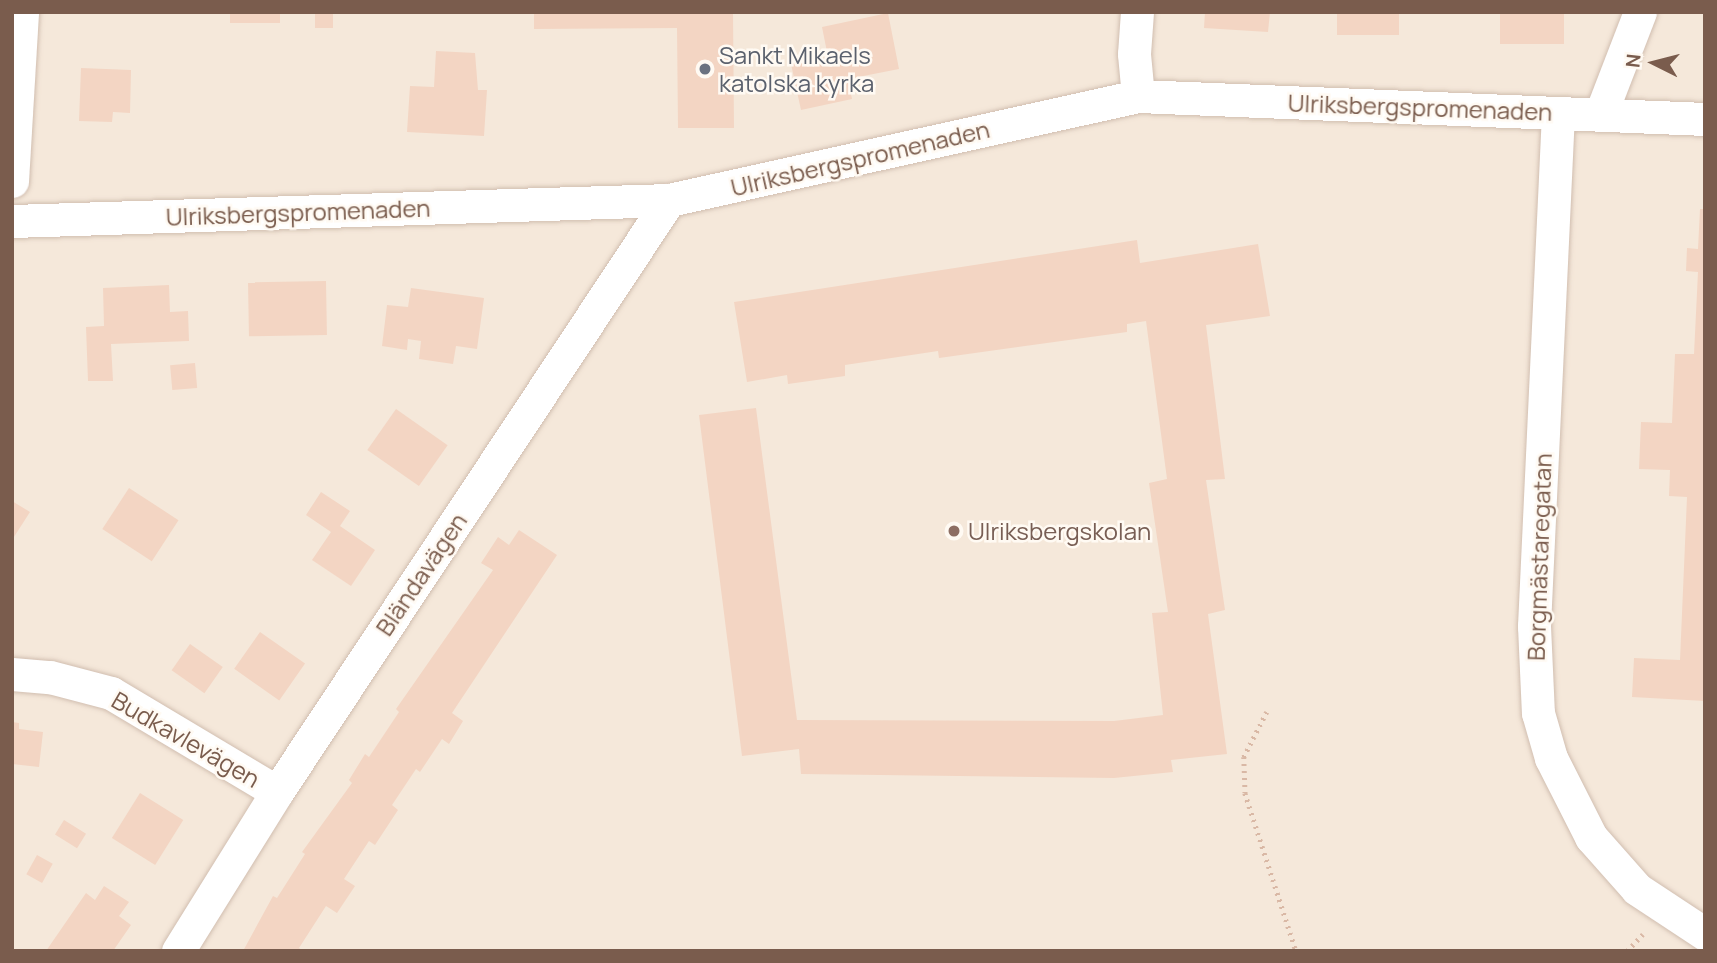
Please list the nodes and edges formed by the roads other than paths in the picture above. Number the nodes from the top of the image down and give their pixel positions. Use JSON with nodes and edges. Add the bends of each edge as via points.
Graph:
{"nodes":[{"id":1,"x":22,"y":12,"type":"edge"},
{"id":2,"x":1137,"y":12,"type":"edge"},
{"id":3,"x":1640,"y":12,"type":"edge"},
{"id":4,"x":1138,"y":96,"type":"junction"},
{"id":5,"x":1558,"y":113,"type":"junction"},
{"id":6,"x":1601,"y":113,"type":"junction"},
{"id":7,"x":1705,"y":119,"type":"edge"},
{"id":8,"x":12,"y":181,"type":"edge"},
{"id":9,"x":669,"y":200,"type":"junction"},
{"id":10,"x":12,"y":222,"type":"edge"},
{"id":11,"x":12,"y":674,"type":"edge"},
{"id":12,"x":277,"y":792,"type":"junction"},
{"id":13,"x":1699,"y":939,"type":"edge"},
{"id":14,"x":178,"y":951,"type":"edge"}],
"edges":[{"from":1,"to":8,"type":"street"},
{"from":2,"to":4,"type":"street"},
{"from":3,"to":6,"type":"street"},
{"from":4,"to":5,"type":"street","name":"Ulriksbergspromenaden"},
{"from":4,"to":9,"type":"street","name":"Ulriksbergspromenaden"},
{"from":5,"to":6,"type":"street","name":"Ulriksbergspromenaden"},
{"from":5,"to":13,"type":"street","name":"Borgmästaregatan","via":[[1534,626],[1538,713],[1551,758],[1591,837],[1637,889]]},
{"from":6,"to":7,"type":"street","name":"Ulriksbergspromenaden"},
{"from":9,"to":10,"type":"street","name":"Ulriksbergspromenaden"},
{"from":9,"to":12,"type":"street","name":"Bländavägen"},
{"from":11,"to":12,"type":"street","name":"Budkavlevägen","via":[[50,677],[111,693]]},
{"from":12,"to":14,"type":"street","name":"Bländavägen"}]}
